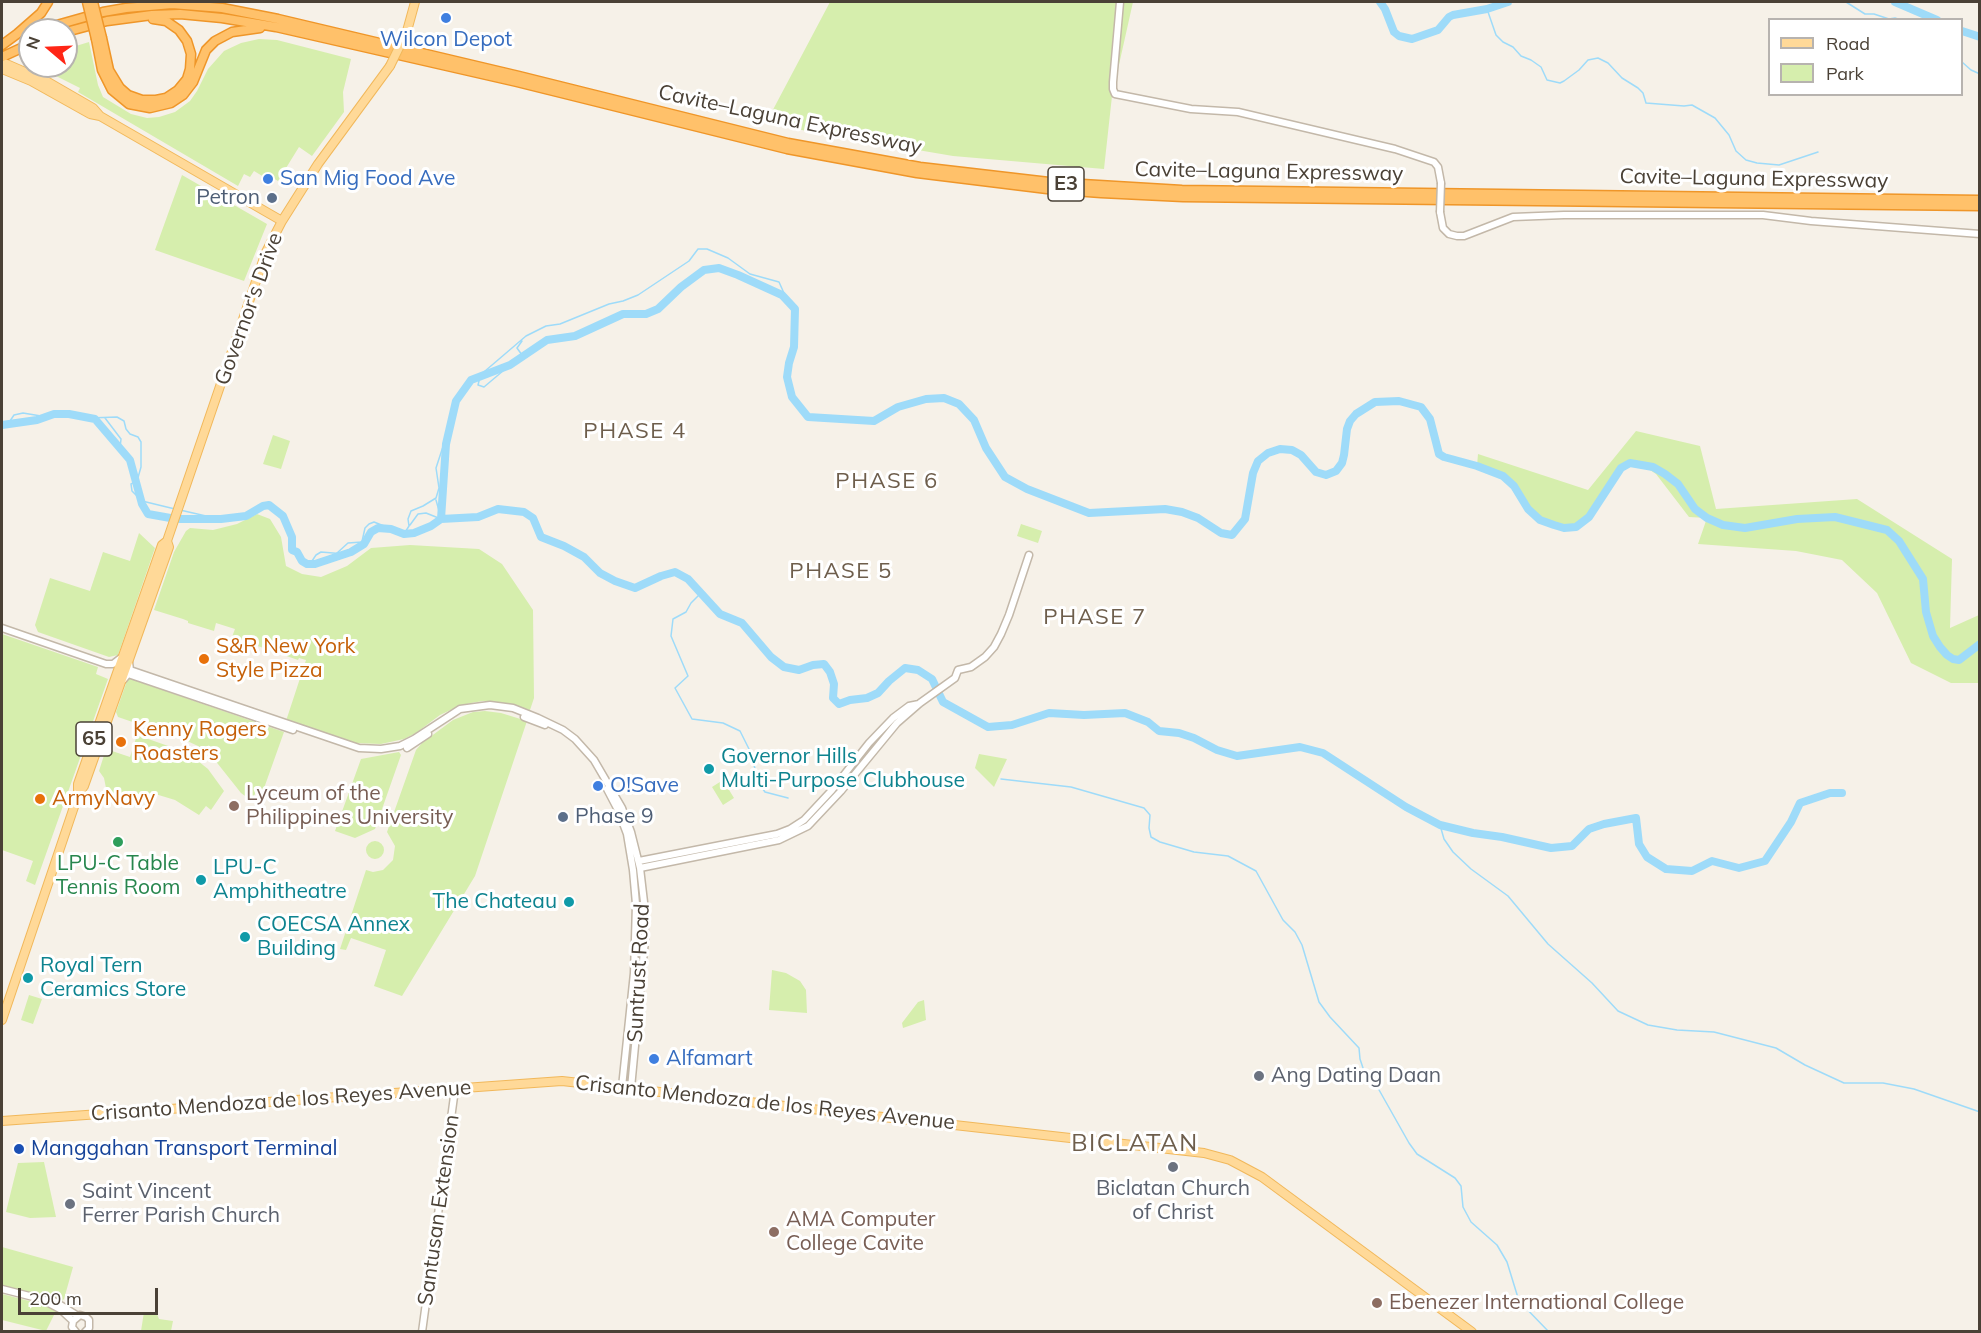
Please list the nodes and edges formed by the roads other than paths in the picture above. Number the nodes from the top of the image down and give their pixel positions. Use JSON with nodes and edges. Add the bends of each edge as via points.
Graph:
{"nodes":[{"id":1,"x":48,"y":2,"type":"edge"},
{"id":2,"x":87,"y":2,"type":"edge"},
{"id":3,"x":93,"y":2,"type":"edge"},
{"id":4,"x":154,"y":2,"type":"edge"},
{"id":5,"x":415,"y":2,"type":"edge"},
{"id":6,"x":1120,"y":2,"type":"edge"},
{"id":7,"x":172,"y":4,"type":"junction"},
{"id":8,"x":126,"y":18,"type":"junction"},
{"id":9,"x":78,"y":19,"type":"edge"},
{"id":10,"x":276,"y":27,"type":"junction"},
{"id":11,"x":78,"y":29,"type":"edge"},
{"id":12,"x":99,"y":38,"type":"junction"},
{"id":13,"x":18,"y":43,"type":"edge"},
{"id":14,"x":18,"y":50,"type":"edge"},
{"id":15,"x":2,"y":57,"type":"edge"},
{"id":16,"x":1980,"y":200,"type":"edge"},
{"id":17,"x":1980,"y":206,"type":"edge"},
{"id":18,"x":282,"y":221,"type":"junction"},
{"id":19,"x":1980,"y":234,"type":"edge"},
{"id":20,"x":1029,"y":555,"type":"dead end"},
{"id":21,"x":2,"y":628,"type":"edge"},
{"id":22,"x":126,"y":658,"type":"junction"},
{"id":23,"x":106,"y":664,"type":"junction"},
{"id":24,"x":963,"y":676,"type":"dead end"},
{"id":25,"x":954,"y":679,"type":"junction"},
{"id":26,"x":122,"y":680,"type":"junction"},
{"id":27,"x":113,"y":686,"type":"junction"},
{"id":28,"x":408,"y":745,"type":"junction"},
{"id":29,"x":78,"y":794,"type":"junction"},
{"id":30,"x":639,"y":865,"type":"junction"},
{"id":31,"x":2,"y":1020,"type":"edge"},
{"id":32,"x":622,"y":1087,"type":"junction"},
{"id":33,"x":631,"y":1088,"type":"junction"},
{"id":34,"x":455,"y":1089,"type":"junction"},
{"id":35,"x":2,"y":1121,"type":"edge"},
{"id":36,"x":2,"y":1289,"type":"edge"},
{"id":37,"x":45,"y":1300,"type":"junction"},
{"id":38,"x":78,"y":1316,"type":"junction"},
{"id":39,"x":73,"y":1321,"type":"junction"},
{"id":40,"x":87,"y":1331,"type":"edge"},
{"id":41,"x":76,"y":1332,"type":"edge"},
{"id":42,"x":422,"y":1332,"type":"edge"},
{"id":43,"x":1472,"y":1332,"type":"edge"}],
"edges":[{"from":1,"to":15,"type":"highway","via":[[17,34]]},
{"from":2,"to":12,"type":"highway","bridge":true},
{"from":3,"to":12,"type":"highway","bridge":true},
{"from":4,"to":7,"type":"highway"},
{"from":5,"to":18,"type":"main road","name":"Governor's Drive","number":"65","bridge":true,"via":[[408,31],[390,66]]},
{"from":6,"to":19,"type":"street","bridge":true,"via":[[1115,94],[1191,110],[1238,112],[1434,162],[1441,183],[1443,228],[1449,234],[1464,236],[1516,217],[1564,215],[1763,215]]},
{"from":7,"to":9,"type":"highway","name":"Cavite–Laguna Expressway","number":"E3"},
{"from":7,"to":16,"type":"highway","name":"Cavite–Laguna Expressway","number":"E3","via":[[222,8],[278,19],[788,143],[888,162],[1002,177],[1182,190]]},
{"from":8,"to":10,"type":"highway","name":"Cavite–Laguna Expressway","number":"E3","via":[[202,15]]},
{"from":8,"to":11,"type":"highway","name":"Cavite–Laguna Expressway","number":"E3"},
{"from":8,"to":12,"type":"highway","via":[[161,20],[185,37],[191,54],[190,69],[174,93],[147,101],[124,92],[114,81]]},
{"from":10,"to":12,"type":"highway","via":[[238,30],[220,37],[206,50],[187,91],[156,108],[129,104],[112,90],[102,70]]},
{"from":10,"to":17,"type":"highway","name":"Cavite–Laguna Expressway","number":"E3","via":[[518,82],[787,150],[1000,184],[1183,197]]},
{"from":13,"to":15,"type":"highway"},
{"from":14,"to":15,"type":"highway"},
{"from":15,"to":18,"type":"main road"},
{"from":18,"to":22,"type":"main road","name":"Governor's Drive","number":"65","via":[[264,258]]},
{"from":20,"to":25,"type":"street","via":[[1001,634],[984,657],[971,667],[958,670]]},
{"from":21,"to":23,"type":"street"},
{"from":22,"to":23,"type":"street"},
{"from":22,"to":26,"type":"main road","name":"Governor's Drive","number":"65"},
{"from":22,"to":27,"type":"main road","name":"Governor's Drive","number":"65"},
{"from":22,"to":28,"type":"street","via":[[130,670],[353,747],[381,749]]},
{"from":23,"to":27,"type":"street","via":[[112,669]]},
{"from":24,"to":25,"type":"street"},
{"from":25,"to":30,"type":"street","via":[[893,718],[804,820],[790,829]]},
{"from":26,"to":28,"type":"street","via":[[128,674],[358,752],[388,752]]},
{"from":26,"to":29,"type":"main road","name":"Governor's Drive","number":"65"},
{"from":27,"to":29,"type":"main road","name":"Governor's Drive","number":"65","via":[[78,784]]},
{"from":28,"to":30,"type":"street","name":"Suntrust Road","via":[[455,712],[473,706],[510,708],[552,724],[575,739],[601,770],[628,821]]},
{"from":28,"to":32,"type":"street","name":"Suntrust Road","via":[[457,715],[496,709],[561,733],[579,748],[598,773],[627,834],[636,904],[634,973]]},
{"from":29,"to":31,"type":"main road","name":"Governor's Drive","number":"65"},
{"from":30,"to":33,"type":"street","name":"Suntrust Road","via":[[645,940]]},
{"from":32,"to":33,"type":"main road","name":"Crisanto Mendoza de los Reyes Avenue"},
{"from":32,"to":34,"type":"main road","name":"Crisanto Mendoza de los Reyes Avenue","via":[[562,1081]]},
{"from":33,"to":43,"type":"main road","name":"Crisanto Mendoza de los Reyes Avenue","via":[[1217,1156],[1262,1177]]},
{"from":34,"to":35,"type":"main road","name":"Crisanto Mendoza de los Reyes Avenue"},
{"from":34,"to":42,"type":"street","name":"Santusan Extension"},
{"from":36,"to":37,"type":"street"},
{"from":37,"to":38,"type":"street","via":[[62,1304]]},
{"from":37,"to":39,"type":"street"},
{"from":38,"to":39,"type":"street"},
{"from":38,"to":40,"type":"street","via":[[89,1320]]},
{"from":39,"to":41,"type":"street"}]}
